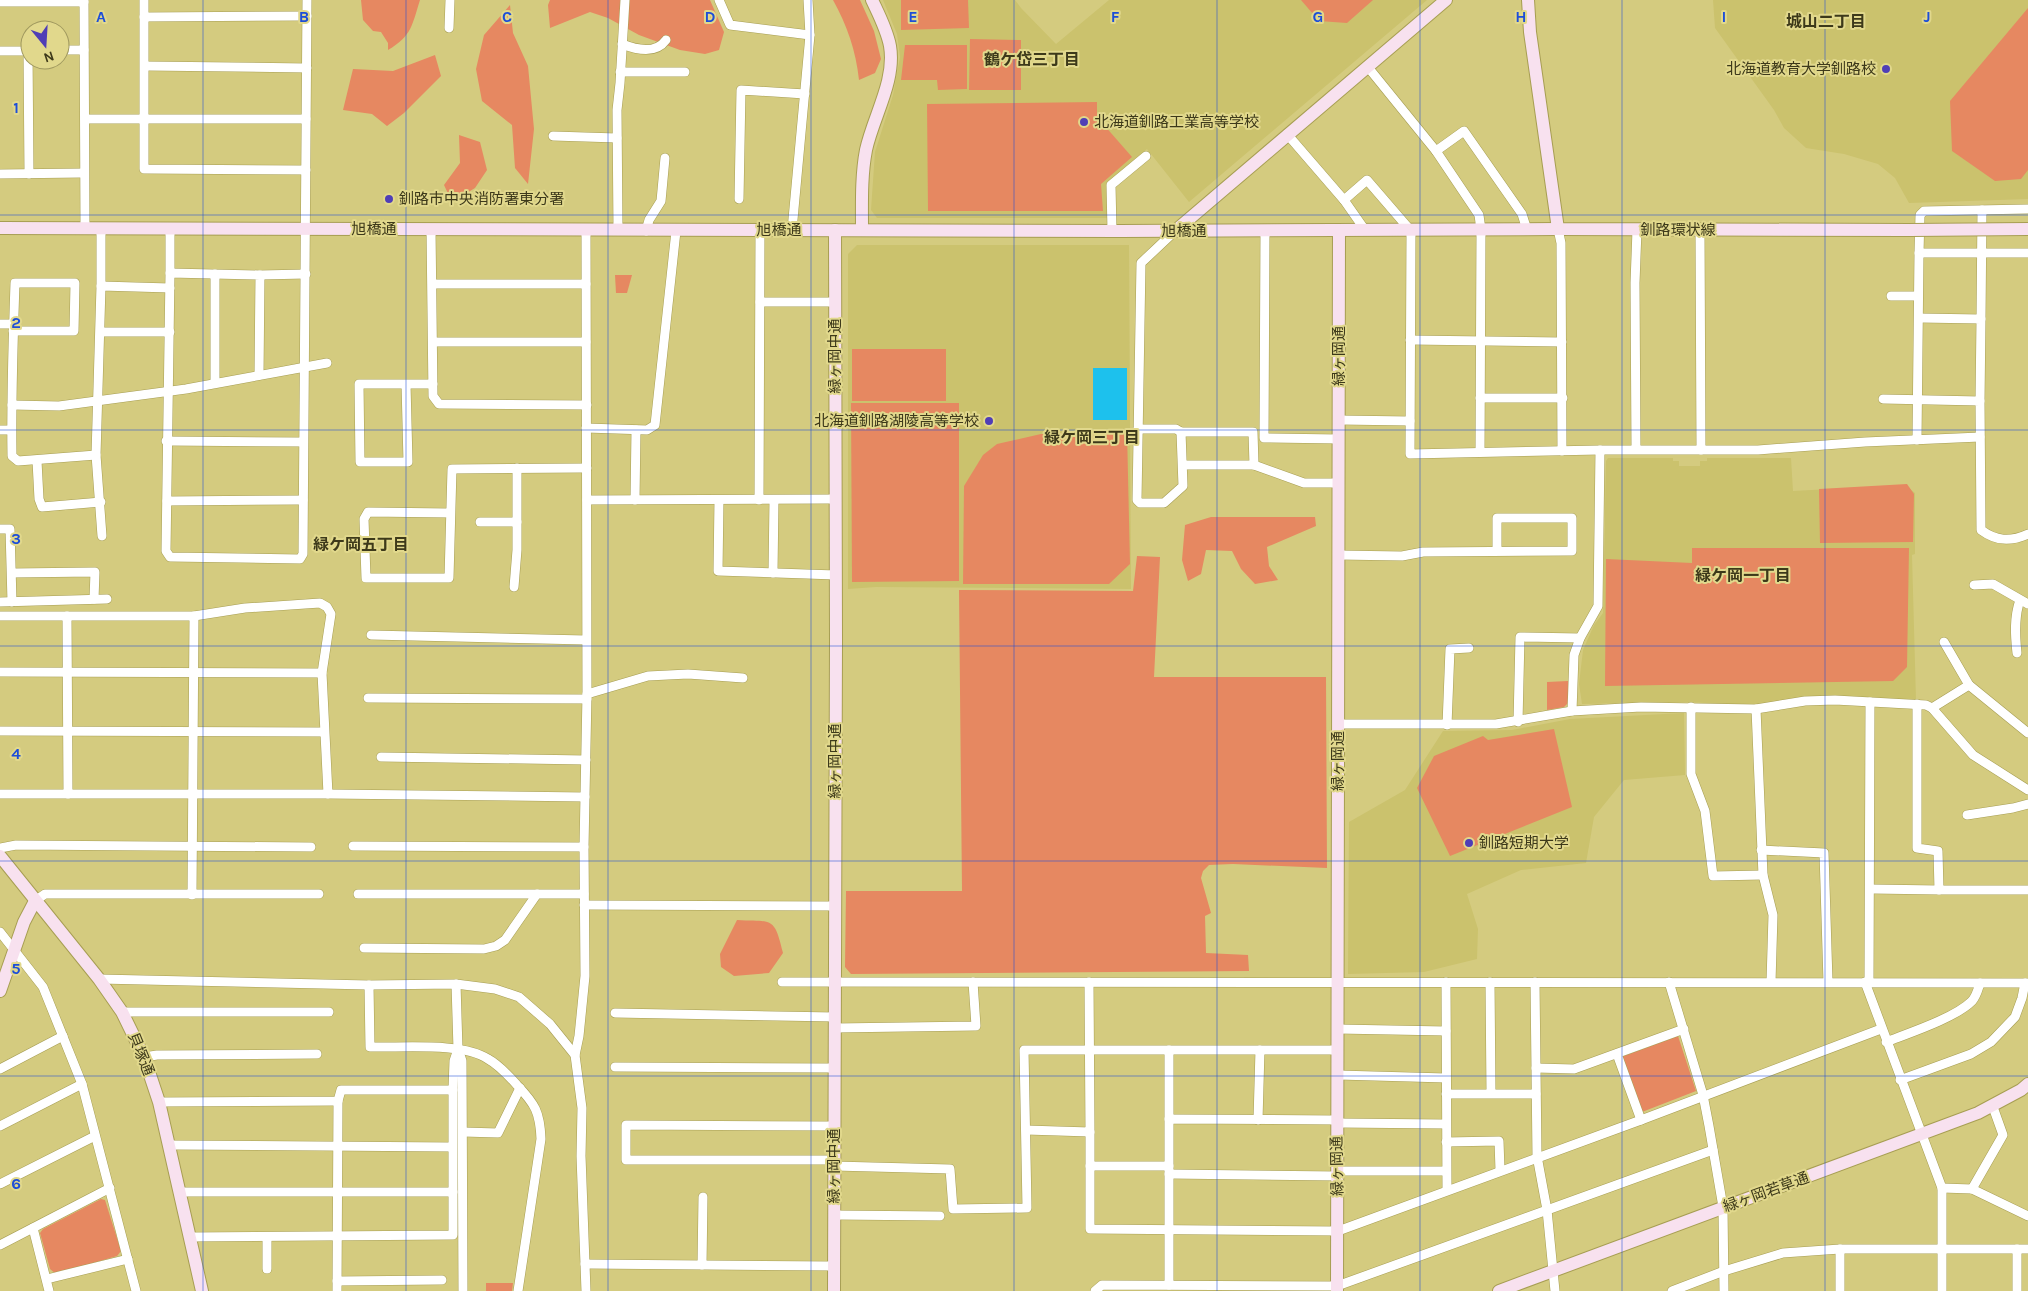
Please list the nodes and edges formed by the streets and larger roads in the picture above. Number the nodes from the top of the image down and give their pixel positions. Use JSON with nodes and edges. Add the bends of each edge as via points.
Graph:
{"nodes":[{"id":1,"x":144,"y":0,"type":"edge"},
{"id":2,"x":307,"y":0,"type":"edge"},
{"id":3,"x":450,"y":0,"type":"edge"},
{"id":4,"x":625,"y":0,"type":"edge"},
{"id":5,"x":719,"y":0,"type":"edge"},
{"id":6,"x":808,"y":0,"type":"edge"},
{"id":7,"x":872,"y":0,"type":"edge"},
{"id":8,"x":1446,"y":0,"type":"edge"},
{"id":9,"x":1528,"y":0,"type":"edge"},
{"id":10,"x":84,"y":1,"type":"edge"},
{"id":11,"x":0,"y":2,"type":"edge"},
{"id":12,"x":144,"y":16,"type":"junction"},
{"id":13,"x":307,"y":16,"type":"junction"},
{"id":14,"x":449,"y":28,"type":"dead end"},
{"id":15,"x":810,"y":35,"type":"junction"},
{"id":16,"x":666,"y":40,"type":"dead end"},
{"id":17,"x":622,"y":44,"type":"junction"},
{"id":18,"x":70,"y":50,"type":"edge"},
{"id":19,"x":84,"y":50,"type":"junction"},
{"id":20,"x":0,"y":51,"type":"edge"},
{"id":21,"x":20,"y":51,"type":"edge"},
{"id":22,"x":145,"y":66,"type":"junction"},
{"id":23,"x":1367,"y":66,"type":"junction"},
{"id":24,"x":308,"y":68,"type":"junction"},
{"id":25,"x":29,"y":70,"type":"edge"},
{"id":26,"x":620,"y":72,"type":"junction"},
{"id":27,"x":685,"y":72,"type":"dead end"},
{"id":28,"x":805,"y":94,"type":"junction"},
{"id":29,"x":85,"y":119,"type":"junction"},
{"id":30,"x":143,"y":119,"type":"junction"},
{"id":31,"x":306,"y":119,"type":"junction"},
{"id":32,"x":1287,"y":134,"type":"junction"},
{"id":33,"x":553,"y":136,"type":"dead end"},
{"id":34,"x":617,"y":138,"type":"junction"},
{"id":35,"x":1436,"y":151,"type":"junction"},
{"id":36,"x":1146,"y":156,"type":"dead end"},
{"id":37,"x":665,"y":158,"type":"dead end"},
{"id":38,"x":306,"y":170,"type":"junction"},
{"id":39,"x":84,"y":173,"type":"junction"},
{"id":40,"x":0,"y":174,"type":"edge"},
{"id":41,"x":29,"y":174,"type":"junction"},
{"id":42,"x":739,"y":199,"type":"dead end"},
{"id":43,"x":1344,"y":200,"type":"junction"},
{"id":44,"x":1982,"y":210,"type":"junction"},
{"id":45,"x":2028,"y":210,"type":"edge"},
{"id":46,"x":0,"y":228,"type":"edge"},
{"id":47,"x":85,"y":228,"type":"junction"},
{"id":48,"x":101,"y":228,"type":"junction"},
{"id":49,"x":170,"y":228,"type":"junction"},
{"id":50,"x":306,"y":229,"type":"junction"},
{"id":51,"x":431,"y":229,"type":"junction"},
{"id":52,"x":1558,"y":229,"type":"junction"},
{"id":53,"x":2028,"y":229,"type":"edge"},
{"id":54,"x":586,"y":230,"type":"junction"},
{"id":55,"x":618,"y":230,"type":"junction"},
{"id":56,"x":676,"y":230,"type":"junction"},
{"id":57,"x":760,"y":230,"type":"junction"},
{"id":58,"x":792,"y":230,"type":"junction"},
{"id":59,"x":835,"y":230,"type":"junction"},
{"id":60,"x":862,"y":230,"type":"junction"},
{"id":61,"x":1265,"y":230,"type":"junction"},
{"id":62,"x":1339,"y":230,"type":"junction"},
{"id":63,"x":1365,"y":230,"type":"junction"},
{"id":64,"x":1481,"y":230,"type":"junction"},
{"id":65,"x":1527,"y":230,"type":"junction"},
{"id":66,"x":1637,"y":230,"type":"junction"},
{"id":67,"x":1700,"y":230,"type":"junction"},
{"id":68,"x":646,"y":231,"type":"junction"},
{"id":69,"x":1112,"y":231,"type":"junction"},
{"id":70,"x":1175,"y":231,"type":"junction"},
{"id":71,"x":1411,"y":231,"type":"junction"},
{"id":72,"x":1919,"y":253,"type":"junction"},
{"id":73,"x":1981,"y":253,"type":"junction"},
{"id":74,"x":2028,"y":253,"type":"edge"},
{"id":75,"x":170,"y":272,"type":"junction"},
{"id":76,"x":215,"y":274,"type":"junction"},
{"id":77,"x":306,"y":274,"type":"junction"},
{"id":78,"x":260,"y":275,"type":"junction"},
{"id":79,"x":433,"y":284,"type":"junction"},
{"id":80,"x":586,"y":284,"type":"junction"},
{"id":81,"x":101,"y":286,"type":"junction"},
{"id":82,"x":170,"y":288,"type":"junction"},
{"id":83,"x":1892,"y":296,"type":"dead end"},
{"id":84,"x":1918,"y":296,"type":"junction"},
{"id":85,"x":760,"y":302,"type":"junction"},
{"id":86,"x":836,"y":302,"type":"junction"},
{"id":87,"x":1919,"y":318,"type":"junction"},
{"id":88,"x":1981,"y":319,"type":"junction"},
{"id":89,"x":0,"y":324,"type":"edge"},
{"id":90,"x":13,"y":328,"type":"junction"},
{"id":91,"x":101,"y":332,"type":"junction"},
{"id":92,"x":170,"y":332,"type":"junction"},
{"id":93,"x":1410,"y":340,"type":"junction"},
{"id":94,"x":433,"y":342,"type":"junction"},
{"id":95,"x":586,"y":342,"type":"junction"},
{"id":96,"x":1480,"y":342,"type":"junction"},
{"id":97,"x":1562,"y":342,"type":"junction"},
{"id":98,"x":327,"y":363,"type":"dead end"},
{"id":99,"x":304,"y":367,"type":"junction"},
{"id":100,"x":259,"y":375,"type":"junction"},
{"id":101,"x":215,"y":383,"type":"junction"},
{"id":102,"x":406,"y":384,"type":"junction"},
{"id":103,"x":433,"y":384,"type":"junction"},
{"id":104,"x":167,"y":391,"type":"junction"},
{"id":105,"x":1480,"y":398,"type":"junction"},
{"id":106,"x":1563,"y":398,"type":"junction"},
{"id":107,"x":1883,"y":399,"type":"dead end"},
{"id":108,"x":1918,"y":399,"type":"junction"},
{"id":109,"x":97,"y":401,"type":"junction"},
{"id":110,"x":1980,"y":401,"type":"junction"},
{"id":111,"x":12,"y":404,"type":"junction"},
{"id":112,"x":587,"y":405,"type":"junction"},
{"id":113,"x":1339,"y":420,"type":"junction"},
{"id":114,"x":1410,"y":421,"type":"junction"},
{"id":115,"x":586,"y":428,"type":"junction"},
{"id":116,"x":1138,"y":429,"type":"junction"},
{"id":117,"x":0,"y":430,"type":"edge"},
{"id":118,"x":12,"y":430,"type":"junction"},
{"id":119,"x":636,"y":430,"type":"junction"},
{"id":120,"x":1181,"y":432,"type":"junction"},
{"id":121,"x":1980,"y":437,"type":"junction"},
{"id":122,"x":1339,"y":439,"type":"junction"},
{"id":123,"x":1917,"y":440,"type":"junction"},
{"id":124,"x":166,"y":441,"type":"junction"},
{"id":125,"x":303,"y":442,"type":"junction"},
{"id":126,"x":1636,"y":449,"type":"junction"},
{"id":127,"x":1600,"y":450,"type":"junction"},
{"id":128,"x":1701,"y":450,"type":"junction"},
{"id":129,"x":1562,"y":451,"type":"junction"},
{"id":130,"x":1480,"y":452,"type":"junction"},
{"id":131,"x":96,"y":455,"type":"junction"},
{"id":132,"x":37,"y":461,"type":"junction"},
{"id":133,"x":1254,"y":465,"type":"junction"},
{"id":134,"x":1182,"y":466,"type":"junction"},
{"id":135,"x":517,"y":468,"type":"junction"},
{"id":136,"x":587,"y":468,"type":"junction"},
{"id":137,"x":1339,"y":483,"type":"junction"},
{"id":138,"x":835,"y":499,"type":"junction"},
{"id":139,"x":303,"y":500,"type":"junction"},
{"id":140,"x":587,"y":500,"type":"junction"},
{"id":141,"x":635,"y":500,"type":"junction"},
{"id":142,"x":720,"y":500,"type":"junction"},
{"id":143,"x":759,"y":500,"type":"junction"},
{"id":144,"x":774,"y":500,"type":"junction"},
{"id":145,"x":167,"y":501,"type":"junction"},
{"id":146,"x":100,"y":502,"type":"junction"},
{"id":147,"x":450,"y":513,"type":"junction"},
{"id":148,"x":480,"y":522,"type":"dead end"},
{"id":149,"x":517,"y":522,"type":"junction"},
{"id":150,"x":0,"y":529,"type":"edge"},
{"id":151,"x":2028,"y":534,"type":"edge"},
{"id":152,"x":102,"y":536,"type":"dead end"},
{"id":153,"x":1497,"y":551,"type":"junction"},
{"id":154,"x":1338,"y":555,"type":"junction"},
{"id":155,"x":12,"y":573,"type":"junction"},
{"id":156,"x":773,"y":573,"type":"junction"},
{"id":157,"x":836,"y":575,"type":"junction"},
{"id":158,"x":1974,"y":585,"type":"dead end"},
{"id":159,"x":514,"y":587,"type":"dead end"},
{"id":160,"x":94,"y":599,"type":"junction"},
{"id":161,"x":107,"y":599,"type":"dead end"},
{"id":162,"x":0,"y":602,"type":"edge"},
{"id":163,"x":12,"y":602,"type":"junction"},
{"id":164,"x":2024,"y":602,"type":"edge"},
{"id":165,"x":0,"y":616,"type":"edge"},
{"id":166,"x":68,"y":616,"type":"junction"},
{"id":167,"x":194,"y":616,"type":"junction"},
{"id":168,"x":371,"y":635,"type":"dead end"},
{"id":169,"x":1580,"y":638,"type":"junction"},
{"id":170,"x":586,"y":640,"type":"junction"},
{"id":171,"x":1944,"y":642,"type":"dead end"},
{"id":172,"x":1469,"y":648,"type":"dead end"},
{"id":173,"x":2017,"y":653,"type":"dead end"},
{"id":174,"x":0,"y":672,"type":"edge"},
{"id":175,"x":68,"y":672,"type":"junction"},
{"id":176,"x":195,"y":672,"type":"junction"},
{"id":177,"x":322,"y":673,"type":"junction"},
{"id":178,"x":743,"y":678,"type":"dead end"},
{"id":179,"x":1968,"y":685,"type":"junction"},
{"id":180,"x":587,"y":697,"type":"junction"},
{"id":181,"x":368,"y":698,"type":"dead end"},
{"id":182,"x":1870,"y":702,"type":"junction"},
{"id":183,"x":1917,"y":704,"type":"junction"},
{"id":184,"x":1691,"y":707,"type":"junction"},
{"id":185,"x":1932,"y":708,"type":"junction"},
{"id":186,"x":1756,"y":709,"type":"junction"},
{"id":187,"x":1572,"y":711,"type":"junction"},
{"id":188,"x":1518,"y":722,"type":"junction"},
{"id":189,"x":1338,"y":724,"type":"junction"},
{"id":190,"x":1447,"y":725,"type":"junction"},
{"id":191,"x":69,"y":730,"type":"junction"},
{"id":192,"x":0,"y":731,"type":"edge"},
{"id":193,"x":194,"y":731,"type":"junction"},
{"id":194,"x":324,"y":732,"type":"junction"},
{"id":195,"x":2028,"y":733,"type":"edge"},
{"id":196,"x":381,"y":757,"type":"dead end"},
{"id":197,"x":586,"y":760,"type":"junction"},
{"id":198,"x":2028,"y":790,"type":"edge"},
{"id":199,"x":0,"y":794,"type":"edge"},
{"id":200,"x":68,"y":794,"type":"junction"},
{"id":201,"x":328,"y":794,"type":"junction"},
{"id":202,"x":194,"y":796,"type":"junction"},
{"id":203,"x":585,"y":797,"type":"junction"},
{"id":204,"x":2028,"y":804,"type":"edge"},
{"id":205,"x":1967,"y":815,"type":"dead end"},
{"id":206,"x":353,"y":846,"type":"dead end"},
{"id":207,"x":584,"y":846,"type":"junction"},
{"id":208,"x":193,"y":847,"type":"junction"},
{"id":209,"x":311,"y":847,"type":"dead end"},
{"id":210,"x":0,"y":848,"type":"edge"},
{"id":211,"x":1761,"y":850,"type":"junction"},
{"id":212,"x":0,"y":856,"type":"edge"},
{"id":213,"x":1763,"y":875,"type":"junction"},
{"id":214,"x":1871,"y":888,"type":"junction"},
{"id":215,"x":1939,"y":890,"type":"junction"},
{"id":216,"x":2028,"y":890,"type":"edge"},
{"id":217,"x":319,"y":894,"type":"dead end"},
{"id":218,"x":358,"y":894,"type":"dead end"},
{"id":219,"x":537,"y":894,"type":"junction"},
{"id":220,"x":584,"y":894,"type":"junction"},
{"id":221,"x":192,"y":895,"type":"junction"},
{"id":222,"x":35,"y":901,"type":"junction"},
{"id":223,"x":584,"y":905,"type":"junction"},
{"id":224,"x":835,"y":906,"type":"junction"},
{"id":225,"x":0,"y":932,"type":"edge"},
{"id":226,"x":364,"y":948,"type":"dead end"},
{"id":227,"x":14,"y":950,"type":"junction"},
{"id":228,"x":99,"y":979,"type":"junction"},
{"id":229,"x":836,"y":981,"type":"junction"},
{"id":230,"x":782,"y":982,"type":"dead end"},
{"id":231,"x":973,"y":982,"type":"junction"},
{"id":232,"x":1089,"y":982,"type":"junction"},
{"id":233,"x":1338,"y":982,"type":"junction"},
{"id":234,"x":1446,"y":982,"type":"junction"},
{"id":235,"x":1490,"y":982,"type":"junction"},
{"id":236,"x":1535,"y":982,"type":"junction"},
{"id":237,"x":1669,"y":982,"type":"junction"},
{"id":238,"x":1771,"y":982,"type":"junction"},
{"id":239,"x":1828,"y":982,"type":"junction"},
{"id":240,"x":1867,"y":982,"type":"junction"},
{"id":241,"x":1980,"y":983,"type":"junction"},
{"id":242,"x":2026,"y":983,"type":"edge"},
{"id":243,"x":369,"y":984,"type":"junction"},
{"id":244,"x":456,"y":984,"type":"junction"},
{"id":245,"x":0,"y":991,"type":"edge"},
{"id":246,"x":122,"y":1012,"type":"junction"},
{"id":247,"x":329,"y":1012,"type":"dead end"},
{"id":248,"x":616,"y":1013,"type":"dead end"},
{"id":249,"x":835,"y":1022,"type":"junction"},
{"id":250,"x":1684,"y":1029,"type":"junction"},
{"id":251,"x":1881,"y":1029,"type":"junction"},
{"id":252,"x":1337,"y":1030,"type":"junction"},
{"id":253,"x":1446,"y":1031,"type":"junction"},
{"id":254,"x":64,"y":1036,"type":"junction"},
{"id":255,"x":1886,"y":1042,"type":"junction"},
{"id":256,"x":458,"y":1049,"type":"junction"},
{"id":257,"x":1089,"y":1050,"type":"junction"},
{"id":258,"x":1169,"y":1050,"type":"junction"},
{"id":259,"x":1260,"y":1050,"type":"junction"},
{"id":260,"x":1337,"y":1050,"type":"junction"},
{"id":261,"x":317,"y":1054,"type":"dead end"},
{"id":262,"x":1617,"y":1054,"type":"junction"},
{"id":263,"x":575,"y":1055,"type":"junction"},
{"id":264,"x":144,"y":1057,"type":"junction"},
{"id":265,"x":615,"y":1067,"type":"dead end"},
{"id":266,"x":835,"y":1068,"type":"junction"},
{"id":267,"x":1536,"y":1068,"type":"junction"},
{"id":268,"x":0,"y":1069,"type":"edge"},
{"id":269,"x":1338,"y":1075,"type":"junction"},
{"id":270,"x":1446,"y":1078,"type":"junction"},
{"id":271,"x":1900,"y":1080,"type":"junction"},
{"id":272,"x":82,"y":1084,"type":"junction"},
{"id":273,"x":2028,"y":1084,"type":"edge"},
{"id":274,"x":520,"y":1088,"type":"junction"},
{"id":275,"x":453,"y":1090,"type":"junction"},
{"id":276,"x":1491,"y":1093,"type":"junction"},
{"id":277,"x":1446,"y":1094,"type":"junction"},
{"id":278,"x":1536,"y":1094,"type":"junction"},
{"id":279,"x":1703,"y":1095,"type":"junction"},
{"id":280,"x":338,"y":1101,"type":"junction"},
{"id":281,"x":159,"y":1102,"type":"junction"},
{"id":282,"x":1992,"y":1107,"type":"junction"},
{"id":283,"x":1169,"y":1119,"type":"junction"},
{"id":284,"x":1258,"y":1120,"type":"junction"},
{"id":285,"x":1641,"y":1120,"type":"junction"},
{"id":286,"x":1337,"y":1122,"type":"junction"},
{"id":287,"x":1446,"y":1124,"type":"junction"},
{"id":288,"x":0,"y":1126,"type":"edge"},
{"id":289,"x":835,"y":1126,"type":"junction"},
{"id":290,"x":1026,"y":1130,"type":"junction"},
{"id":291,"x":464,"y":1132,"type":"junction"},
{"id":292,"x":1090,"y":1132,"type":"junction"},
{"id":293,"x":1920,"y":1135,"type":"junction"},
{"id":294,"x":95,"y":1136,"type":"junction"},
{"id":295,"x":1446,"y":1142,"type":"junction"},
{"id":296,"x":170,"y":1145,"type":"junction"},
{"id":297,"x":338,"y":1145,"type":"junction"},
{"id":298,"x":452,"y":1147,"type":"junction"},
{"id":299,"x":1713,"y":1150,"type":"junction"},
{"id":300,"x":1537,"y":1156,"type":"junction"},
{"id":301,"x":834,"y":1163,"type":"junction"},
{"id":302,"x":1090,"y":1166,"type":"junction"},
{"id":303,"x":1169,"y":1170,"type":"junction"},
{"id":304,"x":1500,"y":1170,"type":"junction"},
{"id":305,"x":1446,"y":1171,"type":"junction"},
{"id":306,"x":1338,"y":1174,"type":"junction"},
{"id":307,"x":0,"y":1184,"type":"edge"},
{"id":308,"x":110,"y":1188,"type":"junction"},
{"id":309,"x":1942,"y":1188,"type":"junction"},
{"id":310,"x":1447,"y":1189,"type":"junction"},
{"id":311,"x":1972,"y":1189,"type":"junction"},
{"id":312,"x":180,"y":1192,"type":"junction"},
{"id":313,"x":338,"y":1192,"type":"junction"},
{"id":314,"x":454,"y":1192,"type":"junction"},
{"id":315,"x":703,"y":1197,"type":"dead end"},
{"id":316,"x":1723,"y":1207,"type":"junction"},
{"id":317,"x":1548,"y":1210,"type":"junction"},
{"id":318,"x":834,"y":1215,"type":"junction"},
{"id":319,"x":940,"y":1216,"type":"dead end"},
{"id":320,"x":2028,"y":1216,"type":"edge"},
{"id":321,"x":32,"y":1228,"type":"junction"},
{"id":322,"x":1168,"y":1230,"type":"junction"},
{"id":323,"x":1338,"y":1231,"type":"junction"},
{"id":324,"x":267,"y":1236,"type":"junction"},
{"id":325,"x":338,"y":1236,"type":"junction"},
{"id":326,"x":189,"y":1237,"type":"junction"},
{"id":327,"x":0,"y":1245,"type":"edge"},
{"id":328,"x":1840,"y":1249,"type":"junction"},
{"id":329,"x":1942,"y":1249,"type":"junction"},
{"id":330,"x":2017,"y":1249,"type":"junction"},
{"id":331,"x":2028,"y":1249,"type":"edge"},
{"id":332,"x":128,"y":1259,"type":"junction"},
{"id":333,"x":585,"y":1264,"type":"junction"},
{"id":334,"x":702,"y":1265,"type":"junction"},
{"id":335,"x":834,"y":1266,"type":"junction"},
{"id":336,"x":267,"y":1269,"type":"dead end"},
{"id":337,"x":1554,"y":1271,"type":"junction"},
{"id":338,"x":1724,"y":1271,"type":"junction"},
{"id":339,"x":47,"y":1279,"type":"junction"},
{"id":340,"x":442,"y":1280,"type":"dead end"},
{"id":341,"x":337,"y":1281,"type":"junction"},
{"id":342,"x":1169,"y":1285,"type":"junction"},
{"id":343,"x":1337,"y":1289,"type":"edge"},
{"id":344,"x":49,"y":1291,"type":"edge"},
{"id":345,"x":136,"y":1291,"type":"edge"},
{"id":346,"x":202,"y":1291,"type":"edge"},
{"id":347,"x":337,"y":1291,"type":"edge"},
{"id":348,"x":463,"y":1291,"type":"edge"},
{"id":349,"x":518,"y":1291,"type":"edge"},
{"id":350,"x":586,"y":1291,"type":"edge"},
{"id":351,"x":834,"y":1291,"type":"edge"},
{"id":352,"x":1095,"y":1291,"type":"edge"},
{"id":353,"x":1499,"y":1291,"type":"edge"},
{"id":354,"x":1555,"y":1291,"type":"edge"},
{"id":355,"x":1672,"y":1291,"type":"edge"},
{"id":356,"x":1724,"y":1291,"type":"edge"},
{"id":357,"x":1840,"y":1291,"type":"edge"},
{"id":358,"x":1942,"y":1291,"type":"edge"},
{"id":359,"x":2017,"y":1291,"type":"edge"}],
"edges":[{"from":1,"to":12,"type":"street"},
{"from":2,"to":13,"type":"street"},
{"from":3,"to":14,"type":"street"},
{"from":4,"to":17,"type":"street"},
{"from":5,"to":15,"type":"street","via":[[730,26]]},
{"from":6,"to":15,"type":"street"},
{"from":7,"to":60,"type":"street","via":[[888,37],[891,59],[864,163]]},
{"from":8,"to":23,"type":"street"},
{"from":9,"to":52,"type":"street"},
{"from":10,"to":11,"type":"street"},
{"from":10,"to":19,"type":"street"},
{"from":12,"to":13,"type":"street"},
{"from":12,"to":22,"type":"street"},
{"from":13,"to":24,"type":"street"},
{"from":15,"to":28,"type":"street"},
{"from":16,"to":17,"type":"street","via":[[662,46],[651,50]]},
{"from":17,"to":26,"type":"street"},
{"from":18,"to":19,"type":"street"},
{"from":19,"to":29,"type":"street"},
{"from":20,"to":21,"type":"street"},
{"from":22,"to":24,"type":"street"},
{"from":22,"to":30,"type":"street"},
{"from":23,"to":32,"type":"street"},
{"from":23,"to":35,"type":"street"},
{"from":24,"to":31,"type":"street"},
{"from":25,"to":41,"type":"street"},
{"from":26,"to":27,"type":"street"},
{"from":26,"to":34,"type":"street"},
{"from":28,"to":42,"type":"street","via":[[741,90]]},
{"from":28,"to":58,"type":"street"},
{"from":29,"to":30,"type":"street"},
{"from":29,"to":39,"type":"street"},
{"from":30,"to":31,"type":"street"},
{"from":30,"to":38,"type":"street","via":[[144,169]]},
{"from":31,"to":38,"type":"street"},
{"from":32,"to":43,"type":"street"},
{"from":32,"to":70,"type":"street"},
{"from":33,"to":34,"type":"street"},
{"from":34,"to":55,"type":"street"},
{"from":35,"to":64,"type":"street","via":[[1479,214]]},
{"from":35,"to":65,"type":"street","via":[[1464,131],[1522,214]]},
{"from":36,"to":69,"type":"street","via":[[1111,185]]},
{"from":37,"to":68,"type":"street","via":[[660,201]]},
{"from":38,"to":50,"type":"street"},
{"from":39,"to":41,"type":"street"},
{"from":39,"to":47,"type":"street"},
{"from":40,"to":41,"type":"street"},
{"from":43,"to":63,"type":"street"},
{"from":43,"to":71,"type":"street","via":[[1367,180]]},
{"from":44,"to":45,"type":"street"},
{"from":44,"to":72,"type":"street","via":[[1924,210],[1920,215]]},
{"from":44,"to":73,"type":"street"},
{"from":46,"to":47,"type":"street","name":"旭橋通"},
{"from":47,"to":48,"type":"street","name":"旭橋通"},
{"from":48,"to":49,"type":"street","name":"旭橋通"},
{"from":48,"to":81,"type":"street"},
{"from":49,"to":50,"type":"street","name":"旭橋通"},
{"from":49,"to":75,"type":"street"},
{"from":50,"to":51,"type":"street","name":"旭橋通"},
{"from":50,"to":77,"type":"street"},
{"from":51,"to":54,"type":"street","name":"旭橋通"},
{"from":51,"to":79,"type":"street"},
{"from":52,"to":65,"type":"street","name":"旭橋通"},
{"from":52,"to":66,"type":"street","name":"釧路環状線"},
{"from":52,"to":97,"type":"street","via":[[1561,242]]},
{"from":53,"to":67,"type":"street","name":"釧路環状線","bridge":true},
{"from":54,"to":55,"type":"street","name":"旭橋通"},
{"from":54,"to":80,"type":"street"},
{"from":55,"to":68,"type":"street","name":"旭橋通"},
{"from":56,"to":57,"type":"street","name":"旭橋通"},
{"from":56,"to":68,"type":"street","name":"旭橋通"},
{"from":56,"to":119,"type":"street","via":[[655,425],[647,430]]},
{"from":57,"to":58,"type":"street","name":"旭橋通"},
{"from":57,"to":85,"type":"street"},
{"from":58,"to":59,"type":"street","name":"旭橋通"},
{"from":59,"to":60,"type":"street","name":"旭橋通"},
{"from":59,"to":86,"type":"street","name":"緑ヶ岡中通"},
{"from":60,"to":69,"type":"street","name":"旭橋通"},
{"from":61,"to":62,"type":"street","name":"旭橋通"},
{"from":61,"to":70,"type":"street","name":"旭橋通"},
{"from":61,"to":122,"type":"street","via":[[1264,438]]},
{"from":62,"to":63,"type":"street","name":"旭橋通"},
{"from":62,"to":113,"type":"street","name":"緑ヶ岡通"},
{"from":63,"to":71,"type":"street","name":"旭橋通"},
{"from":64,"to":65,"type":"street","name":"旭橋通"},
{"from":64,"to":71,"type":"street","name":"旭橋通"},
{"from":64,"to":96,"type":"street"},
{"from":66,"to":67,"type":"street","name":"釧路環状線"},
{"from":66,"to":126,"type":"street"},
{"from":67,"to":128,"type":"street"},
{"from":69,"to":70,"type":"street","name":"旭橋通"},
{"from":70,"to":116,"type":"street","via":[[1141,263]]},
{"from":71,"to":93,"type":"street"},
{"from":72,"to":73,"type":"street"},
{"from":72,"to":84,"type":"street"},
{"from":73,"to":74,"type":"street"},
{"from":73,"to":88,"type":"street"},
{"from":75,"to":76,"type":"street"},
{"from":75,"to":82,"type":"street"},
{"from":76,"to":78,"type":"street"},
{"from":76,"to":101,"type":"street"},
{"from":77,"to":78,"type":"street"},
{"from":77,"to":99,"type":"street"},
{"from":78,"to":100,"type":"street"},
{"from":79,"to":80,"type":"street"},
{"from":79,"to":94,"type":"street"},
{"from":80,"to":95,"type":"street"},
{"from":81,"to":82,"type":"street"},
{"from":81,"to":91,"type":"street"},
{"from":82,"to":92,"type":"street"},
{"from":83,"to":84,"type":"street"},
{"from":84,"to":87,"type":"street"},
{"from":85,"to":86,"type":"street"},
{"from":85,"to":143,"type":"street"},
{"from":86,"to":138,"type":"street","name":"緑ヶ岡中通"},
{"from":87,"to":88,"type":"street"},
{"from":87,"to":108,"type":"street"},
{"from":88,"to":110,"type":"street"},
{"from":89,"to":90,"type":"street"},
{"from":90,"to":90,"type":"street","via":[[15,283],[75,284],[74,331]]},
{"from":90,"to":111,"type":"street"},
{"from":91,"to":92,"type":"street"},
{"from":91,"to":109,"type":"street"},
{"from":92,"to":104,"type":"street"},
{"from":93,"to":96,"type":"street"},
{"from":93,"to":114,"type":"street"},
{"from":94,"to":95,"type":"street"},
{"from":94,"to":103,"type":"street"},
{"from":95,"to":112,"type":"street"},
{"from":96,"to":97,"type":"street"},
{"from":96,"to":105,"type":"street"},
{"from":97,"to":106,"type":"street"},
{"from":98,"to":99,"type":"street"},
{"from":99,"to":100,"type":"street"},
{"from":99,"to":125,"type":"street"},
{"from":100,"to":101,"type":"street"},
{"from":101,"to":104,"type":"street"},
{"from":102,"to":102,"type":"street","via":[[359,384],[360,462],[408,462]]},
{"from":102,"to":103,"type":"street"},
{"from":103,"to":112,"type":"street","via":[[433,396],[439,404]]},
{"from":104,"to":109,"type":"street"},
{"from":104,"to":124,"type":"street"},
{"from":105,"to":106,"type":"street"},
{"from":105,"to":130,"type":"street"},
{"from":106,"to":129,"type":"street"},
{"from":107,"to":108,"type":"street"},
{"from":108,"to":110,"type":"street"},
{"from":108,"to":123,"type":"street"},
{"from":109,"to":111,"type":"street","via":[[59,406]]},
{"from":109,"to":131,"type":"street"},
{"from":110,"to":121,"type":"street"},
{"from":111,"to":118,"type":"street"},
{"from":112,"to":115,"type":"street"},
{"from":113,"to":114,"type":"street"},
{"from":113,"to":122,"type":"street","name":"緑ヶ岡通"},
{"from":114,"to":130,"type":"street","via":[[1410,454]]},
{"from":115,"to":119,"type":"street"},
{"from":115,"to":136,"type":"street"},
{"from":116,"to":120,"type":"street","via":[[1176,429]]},
{"from":116,"to":134,"type":"street","via":[[1137,500],[1140,504],[1164,503],[1183,486]]},
{"from":117,"to":118,"type":"street"},
{"from":118,"to":132,"type":"street","via":[[12,456],[18,461]]},
{"from":119,"to":141,"type":"street"},
{"from":120,"to":133,"type":"street","via":[[1253,432]]},
{"from":120,"to":134,"type":"street"},
{"from":121,"to":123,"type":"street"},
{"from":121,"to":151,"type":"street","via":[[1980,530],[1991,538],[2000,539]]},
{"from":122,"to":137,"type":"street","name":"緑ヶ岡通"},
{"from":123,"to":128,"type":"street","via":[[1758,450]]},
{"from":124,"to":125,"type":"street"},
{"from":124,"to":145,"type":"street"},
{"from":125,"to":139,"type":"street"},
{"from":126,"to":127,"type":"street"},
{"from":126,"to":128,"type":"street"},
{"from":127,"to":129,"type":"street"},
{"from":127,"to":169,"type":"street","via":[[1598,606]]},
{"from":129,"to":130,"type":"street"},
{"from":131,"to":132,"type":"street"},
{"from":131,"to":146,"type":"street"},
{"from":132,"to":146,"type":"street","via":[[42,507]]},
{"from":133,"to":134,"type":"street"},
{"from":133,"to":137,"type":"street","via":[[1304,483]]},
{"from":135,"to":136,"type":"street"},
{"from":135,"to":147,"type":"street","via":[[452,469]]},
{"from":135,"to":149,"type":"street"},
{"from":136,"to":140,"type":"street"},
{"from":137,"to":154,"type":"street","name":"緑ヶ岡通"},
{"from":138,"to":144,"type":"street"},
{"from":138,"to":157,"type":"street","name":"緑ヶ岡中通"},
{"from":139,"to":145,"type":"street"},
{"from":139,"to":145,"type":"street","via":[[303,554],[300,559],[170,557],[166,551]]},
{"from":140,"to":141,"type":"street"},
{"from":140,"to":170,"type":"street"},
{"from":141,"to":142,"type":"street"},
{"from":142,"to":143,"type":"street"},
{"from":142,"to":156,"type":"street","via":[[718,571]]},
{"from":143,"to":144,"type":"street"},
{"from":144,"to":156,"type":"street"},
{"from":146,"to":152,"type":"street"},
{"from":147,"to":147,"type":"street","via":[[368,512],[364,519],[366,578],[449,578]]},
{"from":148,"to":149,"type":"street"},
{"from":149,"to":159,"type":"street"},
{"from":150,"to":155,"type":"street","via":[[10,529]]},
{"from":153,"to":153,"type":"street","via":[[1497,518],[1572,518],[1572,551]]},
{"from":153,"to":154,"type":"street","via":[[1423,552],[1402,556]]},
{"from":154,"to":189,"type":"street","name":"緑ヶ岡通"},
{"from":155,"to":160,"type":"street","via":[[95,572]]},
{"from":155,"to":163,"type":"street"},
{"from":156,"to":157,"type":"street"},
{"from":157,"to":224,"type":"street","name":"緑ヶ岡中通"},
{"from":158,"to":164,"type":"street","via":[[1993,584]]},
{"from":160,"to":161,"type":"street"},
{"from":160,"to":163,"type":"street"},
{"from":162,"to":163,"type":"street"},
{"from":164,"to":173,"type":"street","via":[[2017,610]]},
{"from":165,"to":166,"type":"street"},
{"from":166,"to":167,"type":"street"},
{"from":166,"to":175,"type":"street"},
{"from":167,"to":176,"type":"street"},
{"from":167,"to":177,"type":"street","via":[[245,608],[320,603],[331,614]]},
{"from":168,"to":170,"type":"street"},
{"from":169,"to":187,"type":"street","via":[[1574,655]]},
{"from":169,"to":188,"type":"street","via":[[1520,637]]},
{"from":170,"to":180,"type":"street"},
{"from":171,"to":179,"type":"street"},
{"from":172,"to":190,"type":"street","via":[[1450,649]]},
{"from":174,"to":175,"type":"street"},
{"from":175,"to":176,"type":"street"},
{"from":175,"to":191,"type":"street"},
{"from":176,"to":177,"type":"street"},
{"from":176,"to":193,"type":"street"},
{"from":177,"to":194,"type":"street"},
{"from":178,"to":180,"type":"street","via":[[688,674],[648,676]]},
{"from":179,"to":185,"type":"street"},
{"from":179,"to":195,"type":"street"},
{"from":180,"to":181,"type":"street"},
{"from":180,"to":197,"type":"street"},
{"from":182,"to":183,"type":"street"},
{"from":182,"to":186,"type":"street","via":[[1805,701]]},
{"from":182,"to":214,"type":"street"},
{"from":183,"to":185,"type":"street"},
{"from":183,"to":215,"type":"street","via":[[1917,848],[1938,851]]},
{"from":184,"to":186,"type":"street"},
{"from":184,"to":187,"type":"street"},
{"from":184,"to":213,"type":"street","via":[[1691,774],[1705,812],[1713,876]]},
{"from":185,"to":198,"type":"street","via":[[1973,754]]},
{"from":186,"to":211,"type":"street"},
{"from":187,"to":188,"type":"street"},
{"from":188,"to":190,"type":"street"},
{"from":189,"to":190,"type":"street"},
{"from":189,"to":233,"type":"street","name":"緑ヶ岡通"},
{"from":191,"to":192,"type":"street"},
{"from":191,"to":193,"type":"street"},
{"from":191,"to":200,"type":"street"},
{"from":193,"to":194,"type":"street"},
{"from":193,"to":202,"type":"street"},
{"from":194,"to":201,"type":"street"},
{"from":196,"to":197,"type":"street"},
{"from":197,"to":203,"type":"street"},
{"from":199,"to":200,"type":"street"},
{"from":200,"to":202,"type":"street"},
{"from":201,"to":202,"type":"street"},
{"from":201,"to":203,"type":"street"},
{"from":202,"to":208,"type":"street"},
{"from":203,"to":207,"type":"street"},
{"from":204,"to":205,"type":"street"},
{"from":206,"to":207,"type":"street"},
{"from":207,"to":220,"type":"street"},
{"from":208,"to":209,"type":"street"},
{"from":208,"to":210,"type":"street","via":[[16,845]]},
{"from":208,"to":221,"type":"street"},
{"from":211,"to":213,"type":"street"},
{"from":211,"to":239,"type":"street","via":[[1824,852]]},
{"from":212,"to":222,"type":"street","name":"貝塚通"},
{"from":213,"to":238,"type":"street","via":[[1773,915]]},
{"from":214,"to":215,"type":"street"},
{"from":214,"to":240,"type":"street"},
{"from":215,"to":216,"type":"street"},
{"from":217,"to":221,"type":"street"},
{"from":218,"to":219,"type":"street"},
{"from":219,"to":220,"type":"street"},
{"from":219,"to":226,"type":"street","via":[[504,940],[496,946],[484,949]]},
{"from":220,"to":223,"type":"street"},
{"from":221,"to":222,"type":"street","via":[[45,894]]},
{"from":222,"to":227,"type":"street"},
{"from":222,"to":228,"type":"street","name":"貝塚通"},
{"from":223,"to":224,"type":"street"},
{"from":223,"to":263,"type":"street","via":[[585,976]]},
{"from":224,"to":229,"type":"street","name":"緑ヶ岡中通"},
{"from":225,"to":227,"type":"street"},
{"from":227,"to":245,"type":"street"},
{"from":227,"to":254,"type":"street","via":[[42,987]]},
{"from":228,"to":243,"type":"street"},
{"from":228,"to":246,"type":"street","name":"貝塚通"},
{"from":229,"to":230,"type":"street"},
{"from":229,"to":231,"type":"street"},
{"from":229,"to":249,"type":"street","name":"緑ヶ岡中通"},
{"from":231,"to":232,"type":"street"},
{"from":231,"to":249,"type":"street","via":[[976,1026]]},
{"from":232,"to":233,"type":"street"},
{"from":232,"to":257,"type":"street"},
{"from":233,"to":234,"type":"street"},
{"from":233,"to":252,"type":"street","name":"緑ヶ岡通"},
{"from":234,"to":235,"type":"street"},
{"from":234,"to":253,"type":"street"},
{"from":235,"to":236,"type":"street"},
{"from":235,"to":276,"type":"street"},
{"from":236,"to":237,"type":"street"},
{"from":236,"to":267,"type":"street"},
{"from":237,"to":238,"type":"street"},
{"from":237,"to":250,"type":"street"},
{"from":238,"to":239,"type":"street"},
{"from":239,"to":240,"type":"street"},
{"from":240,"to":241,"type":"street"},
{"from":240,"to":251,"type":"street"},
{"from":241,"to":242,"type":"street"},
{"from":241,"to":255,"type":"street","via":[[1971,1002],[1922,1028]]},
{"from":242,"to":271,"type":"street","via":[[2015,1017],[1991,1042],[1971,1054]]},
{"from":243,"to":244,"type":"street"},
{"from":243,"to":256,"type":"street","via":[[370,1047]]},
{"from":244,"to":256,"type":"street"},
{"from":244,"to":263,"type":"street","via":[[495,989],[519,997],[550,1024]]},
{"from":246,"to":247,"type":"street"},
{"from":246,"to":264,"type":"street","name":"貝塚通"},
{"from":248,"to":249,"type":"street"},
{"from":249,"to":266,"type":"street","name":"緑ヶ岡中通"},
{"from":250,"to":262,"type":"street"},
{"from":250,"to":279,"type":"street"},
{"from":251,"to":255,"type":"street"},
{"from":251,"to":279,"type":"street"},
{"from":252,"to":253,"type":"street"},
{"from":252,"to":260,"type":"street","name":"緑ヶ岡通"},
{"from":253,"to":270,"type":"street"},
{"from":254,"to":268,"type":"street"},
{"from":254,"to":272,"type":"street"},
{"from":255,"to":271,"type":"street"},
{"from":256,"to":274,"type":"street","via":[[489,1059]]},
{"from":256,"to":275,"type":"street","via":[[454,1061]]},
{"from":256,"to":291,"type":"street","via":[[462,1061]]},
{"from":257,"to":258,"type":"street"},
{"from":257,"to":290,"type":"street","via":[[1024,1050]]},
{"from":257,"to":292,"type":"street"},
{"from":258,"to":259,"type":"street"},
{"from":258,"to":283,"type":"street"},
{"from":259,"to":260,"type":"street"},
{"from":259,"to":284,"type":"street"},
{"from":260,"to":269,"type":"street","name":"緑ヶ岡通"},
{"from":261,"to":264,"type":"street"},
{"from":262,"to":267,"type":"street","via":[[1574,1069]]},
{"from":262,"to":285,"type":"street"},
{"from":263,"to":333,"type":"street","via":[[582,1108]]},
{"from":264,"to":281,"type":"street","name":"貝塚通"},
{"from":265,"to":266,"type":"street"},
{"from":266,"to":289,"type":"street","name":"緑ヶ岡中通"},
{"from":267,"to":278,"type":"street"},
{"from":269,"to":270,"type":"street"},
{"from":269,"to":286,"type":"street","name":"緑ヶ岡通"},
{"from":270,"to":277,"type":"street"},
{"from":271,"to":293,"type":"street"},
{"from":272,"to":288,"type":"street"},
{"from":272,"to":294,"type":"street"},
{"from":273,"to":282,"type":"street","name":"緑ヶ岡若草通"},
{"from":274,"to":291,"type":"street","via":[[498,1133]]},
{"from":274,"to":349,"type":"street","via":[[537,1110],[541,1139]]},
{"from":275,"to":280,"type":"street","via":[[341,1090]]},
{"from":275,"to":298,"type":"street"},
{"from":276,"to":277,"type":"street"},
{"from":276,"to":278,"type":"street"},
{"from":277,"to":287,"type":"street"},
{"from":278,"to":300,"type":"street"},
{"from":279,"to":285,"type":"street"},
{"from":279,"to":299,"type":"street"},
{"from":280,"to":281,"type":"street"},
{"from":280,"to":297,"type":"street"},
{"from":281,"to":296,"type":"street","name":"貝塚通"},
{"from":282,"to":293,"type":"street","name":"緑ヶ岡若草通"},
{"from":282,"to":311,"type":"street","via":[[2003,1135]]},
{"from":283,"to":284,"type":"street"},
{"from":283,"to":303,"type":"street"},
{"from":284,"to":286,"type":"street"},
{"from":285,"to":300,"type":"street"},
{"from":286,"to":287,"type":"street"},
{"from":286,"to":306,"type":"street","name":"緑ヶ岡通"},
{"from":287,"to":295,"type":"street"},
{"from":289,"to":301,"type":"street","name":"緑ヶ岡中通"},
{"from":289,"to":301,"type":"street","via":[[626,1125],[626,1160]]},
{"from":290,"to":292,"type":"street"},
{"from":290,"to":301,"type":"street","via":[[1027,1208],[953,1209],[950,1169]]},
{"from":291,"to":348,"type":"street"},
{"from":292,"to":302,"type":"street"},
{"from":293,"to":309,"type":"street"},
{"from":293,"to":316,"type":"street","name":"緑ヶ岡若草通"},
{"from":294,"to":307,"type":"street"},
{"from":294,"to":308,"type":"street"},
{"from":295,"to":304,"type":"street","via":[[1499,1141]]},
{"from":295,"to":305,"type":"street"},
{"from":296,"to":297,"type":"street"},
{"from":296,"to":312,"type":"street","name":"貝塚通"},
{"from":297,"to":298,"type":"street"},
{"from":297,"to":313,"type":"street"},
{"from":298,"to":314,"type":"street"},
{"from":299,"to":316,"type":"street"},
{"from":299,"to":317,"type":"street"},
{"from":300,"to":304,"type":"street"},
{"from":300,"to":317,"type":"street"},
{"from":301,"to":318,"type":"street","name":"緑ヶ岡中通"},
{"from":302,"to":303,"type":"street"},
{"from":302,"to":322,"type":"street","via":[[1090,1228]]},
{"from":303,"to":306,"type":"street"},
{"from":303,"to":322,"type":"street"},
{"from":304,"to":310,"type":"street"},
{"from":305,"to":306,"type":"street"},
{"from":305,"to":310,"type":"street"},
{"from":306,"to":323,"type":"street","name":"緑ヶ岡通"},
{"from":308,"to":321,"type":"street"},
{"from":308,"to":332,"type":"street"},
{"from":309,"to":311,"type":"street"},
{"from":309,"to":329,"type":"street"},
{"from":310,"to":323,"type":"street"},
{"from":311,"to":320,"type":"street"},
{"from":312,"to":313,"type":"street"},
{"from":312,"to":326,"type":"street","name":"貝塚通"},
{"from":313,"to":314,"type":"street"},
{"from":313,"to":325,"type":"street"},
{"from":314,"to":325,"type":"street","via":[[453,1235]]},
{"from":315,"to":334,"type":"street"},
{"from":316,"to":337,"type":"street","name":"緑ヶ岡若草通"},
{"from":316,"to":338,"type":"street"},
{"from":317,"to":337,"type":"street"},
{"from":317,"to":343,"type":"street"},
{"from":318,"to":319,"type":"street"},
{"from":318,"to":335,"type":"street","name":"緑ヶ岡中通"},
{"from":321,"to":327,"type":"street"},
{"from":321,"to":339,"type":"street"},
{"from":322,"to":323,"type":"street"},
{"from":322,"to":342,"type":"street"},
{"from":323,"to":343,"type":"street","name":"緑ヶ岡通"},
{"from":324,"to":325,"type":"street"},
{"from":324,"to":326,"type":"street"},
{"from":324,"to":336,"type":"street"},
{"from":325,"to":341,"type":"street"},
{"from":326,"to":346,"type":"street","name":"貝塚通"},
{"from":328,"to":329,"type":"street"},
{"from":328,"to":338,"type":"street","via":[[1783,1254]]},
{"from":328,"to":357,"type":"street"},
{"from":329,"to":330,"type":"street"},
{"from":329,"to":358,"type":"street"},
{"from":330,"to":331,"type":"street"},
{"from":330,"to":359,"type":"street"},
{"from":332,"to":339,"type":"street"},
{"from":332,"to":345,"type":"street"},
{"from":333,"to":334,"type":"street"},
{"from":333,"to":350,"type":"street"},
{"from":334,"to":335,"type":"street"},
{"from":335,"to":351,"type":"street","name":"緑ヶ岡中通"},
{"from":337,"to":353,"type":"street","name":"緑ヶ岡若草通"},
{"from":337,"to":354,"type":"street"},
{"from":338,"to":355,"type":"street"},
{"from":338,"to":356,"type":"street"},
{"from":339,"to":344,"type":"street"},
{"from":340,"to":341,"type":"street"},
{"from":341,"to":347,"type":"street"},
{"from":342,"to":343,"type":"street"},
{"from":342,"to":352,"type":"street","via":[[1102,1285]]}]}
